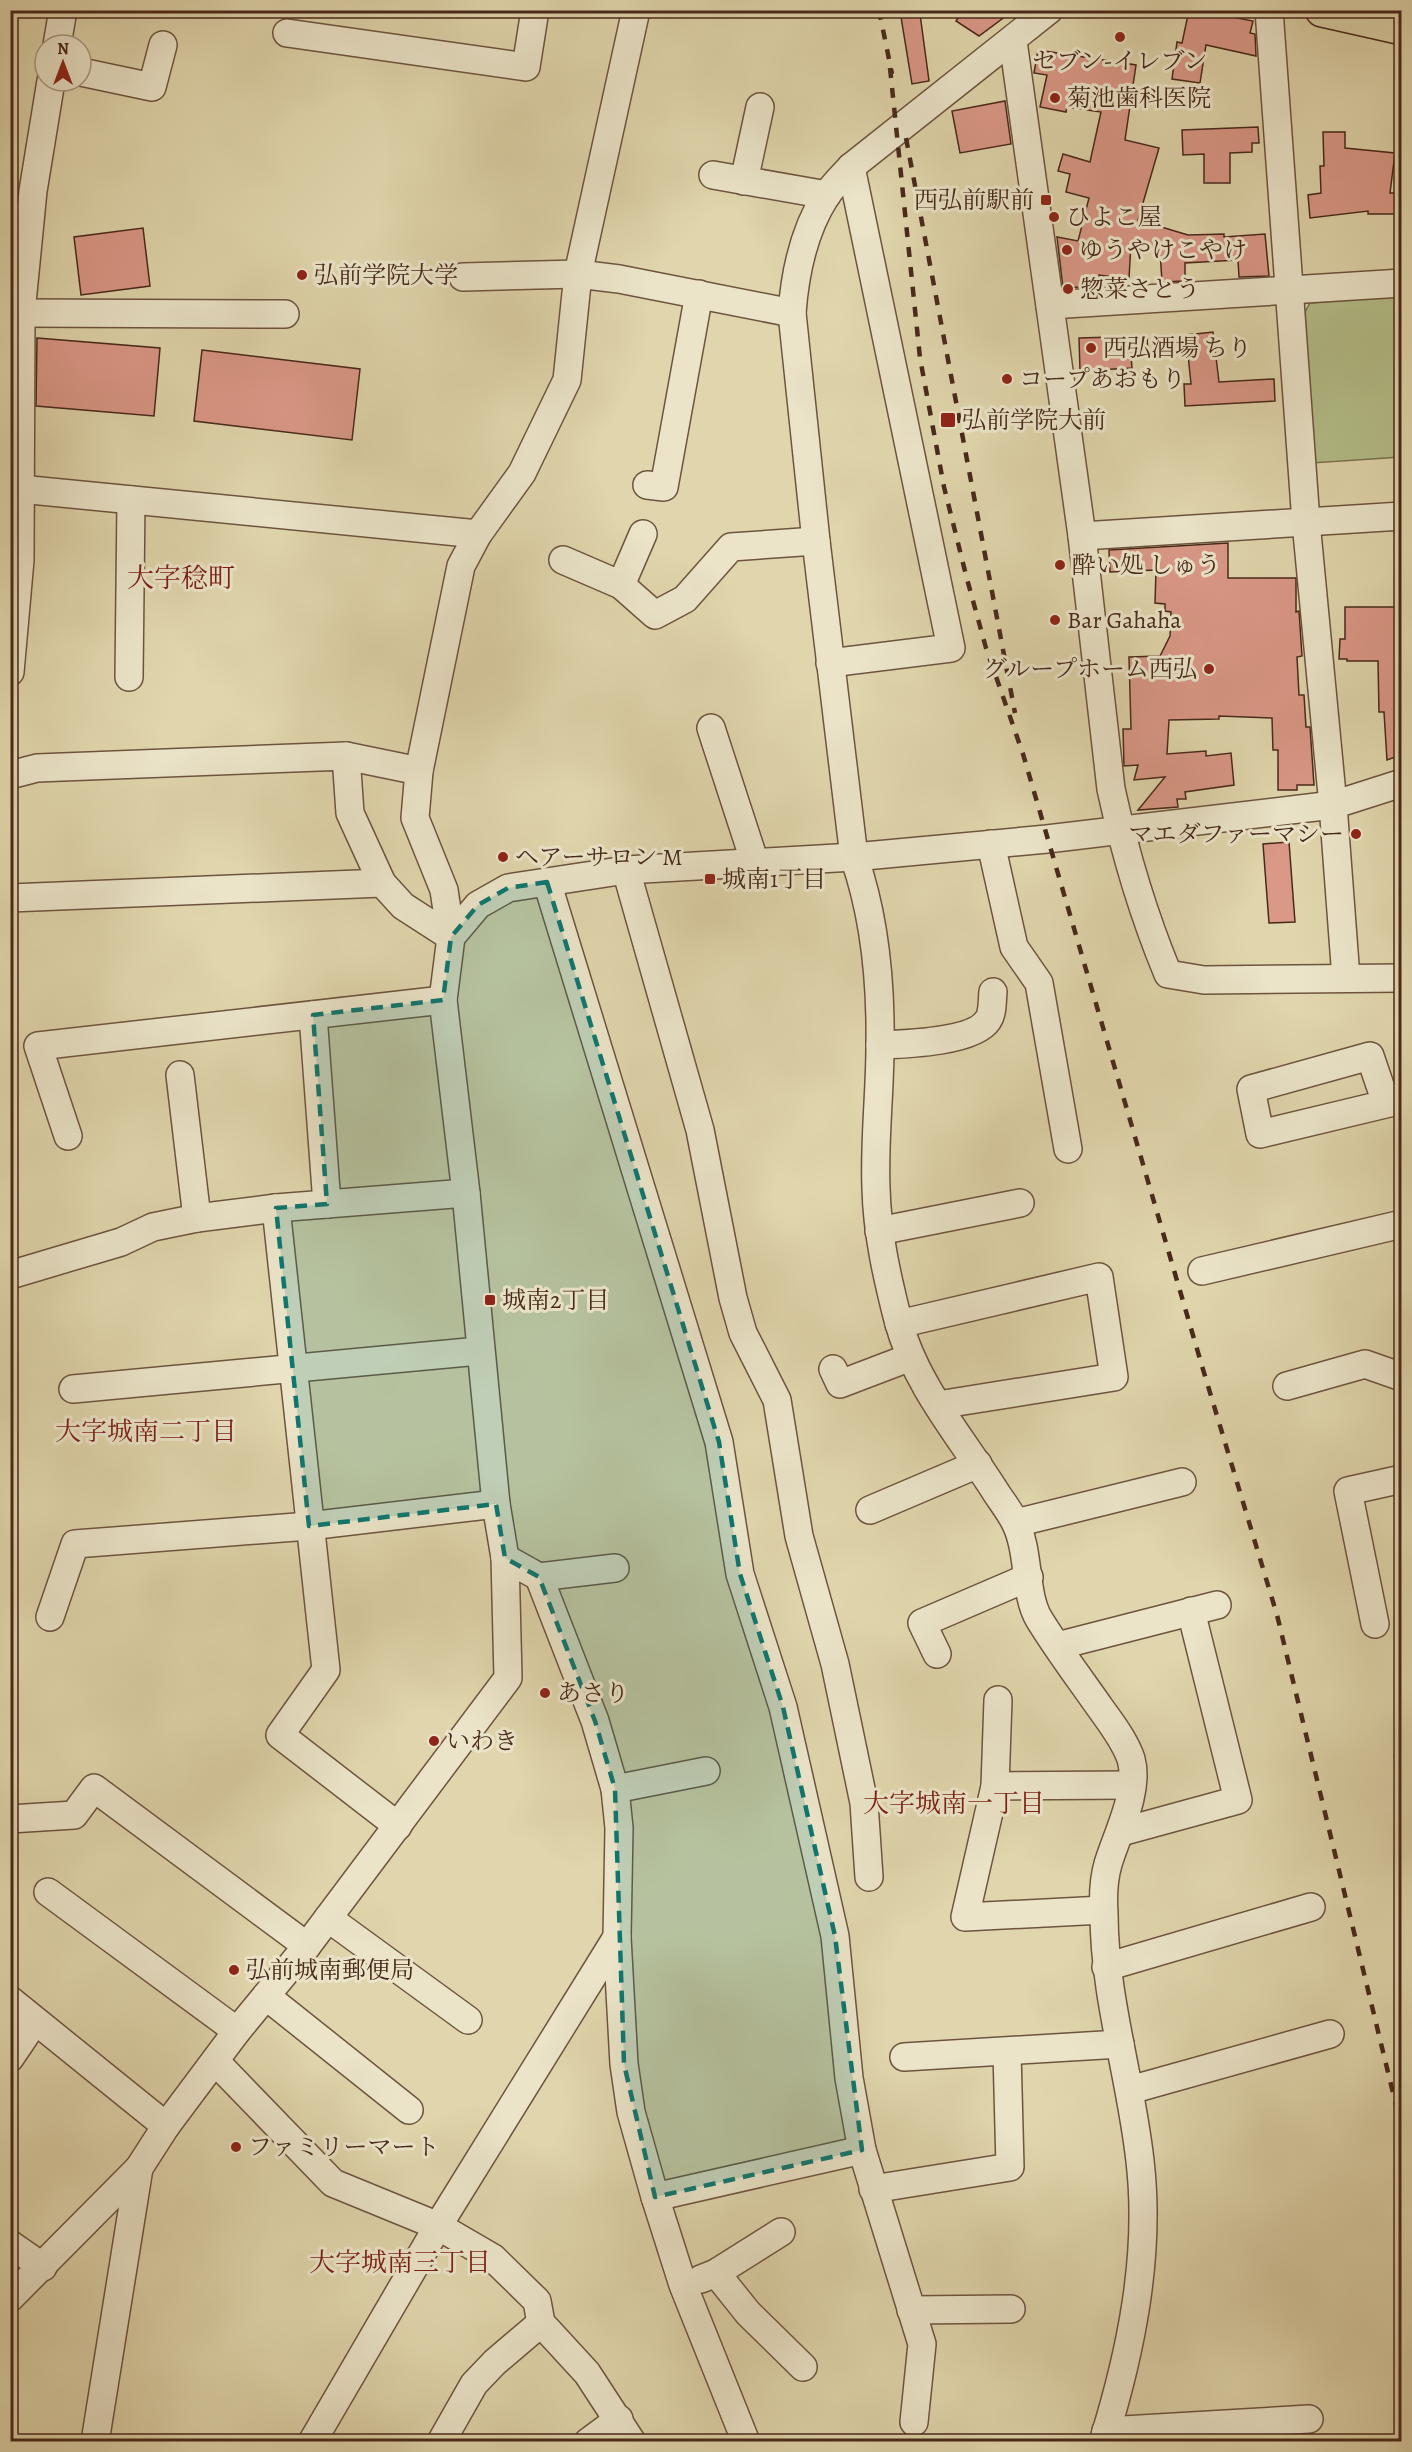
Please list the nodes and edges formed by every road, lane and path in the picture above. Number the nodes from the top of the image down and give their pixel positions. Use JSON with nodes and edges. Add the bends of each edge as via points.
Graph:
{"nodes":[{"id":1,"x":63,"y":10,"type":"edge"},
{"id":2,"x":535,"y":10,"type":"edge"},
{"id":3,"x":636,"y":10,"type":"edge"},
{"id":4,"x":1049,"y":10,"type":"edge"},
{"id":5,"x":1269,"y":10,"type":"edge"},
{"id":6,"x":1322,"y":10,"type":"edge"},
{"id":7,"x":1401,"y":28,"type":"edge"},
{"id":8,"x":59,"y":33,"type":"edge"},
{"id":9,"x":287,"y":33,"type":"dead end"},
{"id":10,"x":1013,"y":41,"type":"junction"},
{"id":11,"x":163,"y":45,"type":"dead end"},
{"id":12,"x":93,"y":75,"type":"edge"},
{"id":13,"x":48,"y":93,"type":"edge"},
{"id":14,"x":760,"y":107,"type":"dead end"},
{"id":15,"x":851,"y":167,"type":"junction"},
{"id":16,"x":713,"y":175,"type":"dead end"},
{"id":17,"x":744,"y":181,"type":"junction"},
{"id":18,"x":22,"y":191,"type":"edge"},
{"id":19,"x":826,"y":195,"type":"junction"},
{"id":20,"x":578,"y":274,"type":"junction"},
{"id":21,"x":463,"y":277,"type":"dead end"},
{"id":22,"x":1401,"y":283,"type":"edge"},
{"id":23,"x":1291,"y":290,"type":"junction"},
{"id":24,"x":699,"y":294,"type":"junction"},
{"id":25,"x":1050,"y":305,"type":"junction"},
{"id":26,"x":21,"y":313,"type":"junction"},
{"id":27,"x":792,"y":313,"type":"junction"},
{"id":28,"x":285,"y":314,"type":"dead end"},
{"id":29,"x":15,"y":406,"type":"edge"},
{"id":30,"x":647,"y":485,"type":"dead end"},
{"id":31,"x":20,"y":489,"type":"junction"},
{"id":32,"x":131,"y":500,"type":"junction"},
{"id":33,"x":1401,"y":516,"type":"edge"},
{"id":34,"x":1306,"y":522,"type":"junction"},
{"id":35,"x":478,"y":534,"type":"junction"},
{"id":36,"x":644,"y":534,"type":"dead end"},
{"id":37,"x":1082,"y":536,"type":"junction"},
{"id":38,"x":816,"y":541,"type":"junction"},
{"id":39,"x":563,"y":560,"type":"dead end"},
{"id":40,"x":621,"y":585,"type":"junction"},
{"id":41,"x":831,"y":663,"type":"junction"},
{"id":42,"x":10,"y":672,"type":"edge"},
{"id":43,"x":129,"y":677,"type":"dead end"},
{"id":44,"x":711,"y":728,"type":"dead end"},
{"id":45,"x":346,"y":756,"type":"junction"},
{"id":46,"x":419,"y":771,"type":"junction"},
{"id":47,"x":10,"y":775,"type":"edge"},
{"id":48,"x":1401,"y":783,"type":"edge"},
{"id":49,"x":1333,"y":805,"type":"junction"},
{"id":50,"x":1120,"y":829,"type":"junction"},
{"id":51,"x":991,"y":844,"type":"junction"},
{"id":52,"x":854,"y":857,"type":"junction"},
{"id":53,"x":755,"y":863,"type":"junction"},
{"id":54,"x":626,"y":870,"type":"junction"},
{"id":55,"x":547,"y":882,"type":"junction"},
{"id":56,"x":382,"y":884,"type":"junction"},
{"id":57,"x":10,"y":898,"type":"edge"},
{"id":58,"x":451,"y":937,"type":"junction"},
{"id":59,"x":1346,"y":978,"type":"junction"},
{"id":60,"x":1401,"y":978,"type":"edge"},
{"id":61,"x":993,"y":992,"type":"dead end"},
{"id":62,"x":443,"y":1000,"type":"junction"},
{"id":63,"x":313,"y":1015,"type":"junction"},
{"id":64,"x":880,"y":1045,"type":"junction"},
{"id":65,"x":180,"y":1075,"type":"dead end"},
{"id":66,"x":1394,"y":1101,"type":"edge"},
{"id":67,"x":69,"y":1136,"type":"dead end"},
{"id":68,"x":1068,"y":1149,"type":"dead end"},
{"id":69,"x":466,"y":1193,"type":"junction"},
{"id":70,"x":1020,"y":1203,"type":"dead end"},
{"id":71,"x":327,"y":1204,"type":"junction"},
{"id":72,"x":276,"y":1208,"type":"junction"},
{"id":73,"x":197,"y":1218,"type":"junction"},
{"id":74,"x":1401,"y":1224,"type":"edge"},
{"id":75,"x":879,"y":1231,"type":"junction"},
{"id":76,"x":1202,"y":1271,"type":"dead end"},
{"id":77,"x":10,"y":1275,"type":"edge"},
{"id":78,"x":899,"y":1324,"type":"junction"},
{"id":79,"x":479,"y":1351,"type":"junction"},
{"id":80,"x":911,"y":1357,"type":"junction"},
{"id":81,"x":292,"y":1368,"type":"junction"},
{"id":82,"x":833,"y":1369,"type":"dead end"},
{"id":83,"x":1401,"y":1377,"type":"edge"},
{"id":84,"x":1287,"y":1386,"type":"dead end"},
{"id":85,"x":73,"y":1389,"type":"dead end"},
{"id":86,"x":938,"y":1405,"type":"junction"},
{"id":87,"x":978,"y":1464,"type":"junction"},
{"id":88,"x":1401,"y":1479,"type":"edge"},
{"id":89,"x":1182,"y":1482,"type":"dead end"},
{"id":90,"x":496,"y":1504,"type":"junction"},
{"id":91,"x":870,"y":1510,"type":"dead end"},
{"id":92,"x":1016,"y":1523,"type":"junction"},
{"id":93,"x":309,"y":1526,"type":"junction"},
{"id":94,"x":505,"y":1558,"type":"junction"},
{"id":95,"x":615,"y":1568,"type":"dead end"},
{"id":96,"x":539,"y":1576,"type":"junction"},
{"id":97,"x":1029,"y":1577,"type":"junction"},
{"id":98,"x":50,"y":1617,"type":"dead end"},
{"id":99,"x":1375,"y":1624,"type":"dead end"},
{"id":100,"x":1057,"y":1646,"type":"junction"},
{"id":101,"x":937,"y":1654,"type":"dead end"},
{"id":102,"x":998,"y":1700,"type":"dead end"},
{"id":103,"x":706,"y":1771,"type":"dead end"},
{"id":104,"x":1131,"y":1785,"type":"junction"},
{"id":105,"x":995,"y":1786,"type":"junction"},
{"id":106,"x":615,"y":1789,"type":"junction"},
{"id":107,"x":10,"y":1819,"type":"edge"},
{"id":108,"x":398,"y":1826,"type":"junction"},
{"id":109,"x":1121,"y":1832,"type":"junction"},
{"id":110,"x":869,"y":1877,"type":"dead end"},
{"id":111,"x":48,"y":1892,"type":"dead end"},
{"id":112,"x":1311,"y":1907,"type":"dead end"},
{"id":113,"x":1103,"y":1910,"type":"junction"},
{"id":114,"x":328,"y":1918,"type":"junction"},
{"id":115,"x":616,"y":1937,"type":"junction"},
{"id":116,"x":307,"y":1946,"type":"junction"},
{"id":117,"x":1106,"y":1967,"type":"junction"},
{"id":118,"x":266,"y":1996,"type":"junction"},
{"id":119,"x":10,"y":2000,"type":"edge"},
{"id":120,"x":468,"y":2020,"type":"dead end"},
{"id":121,"x":35,"y":2021,"type":"junction"},
{"id":122,"x":237,"y":2031,"type":"junction"},
{"id":123,"x":1330,"y":2034,"type":"dead end"},
{"id":124,"x":1120,"y":2044,"type":"junction"},
{"id":125,"x":1006,"y":2052,"type":"junction"},
{"id":126,"x":904,"y":2057,"type":"dead end"},
{"id":127,"x":10,"y":2058,"type":"edge"},
{"id":128,"x":215,"y":2061,"type":"junction"},
{"id":129,"x":1130,"y":2090,"type":"junction"},
{"id":130,"x":409,"y":2110,"type":"dead end"},
{"id":131,"x":166,"y":2126,"type":"junction"},
{"id":132,"x":862,"y":2150,"type":"junction"},
{"id":133,"x":139,"y":2168,"type":"junction"},
{"id":134,"x":873,"y":2189,"type":"junction"},
{"id":135,"x":655,"y":2197,"type":"junction"},
{"id":136,"x":438,"y":2226,"type":"junction"},
{"id":137,"x":781,"y":2232,"type":"dead end"},
{"id":138,"x":10,"y":2244,"type":"edge"},
{"id":139,"x":43,"y":2267,"type":"junction"},
{"id":140,"x":716,"y":2273,"type":"junction"},
{"id":141,"x":683,"y":2285,"type":"junction"},
{"id":142,"x":10,"y":2298,"type":"edge"},
{"id":143,"x":1011,"y":2309,"type":"dead end"},
{"id":144,"x":911,"y":2310,"type":"junction"},
{"id":145,"x":541,"y":2323,"type":"junction"},
{"id":146,"x":803,"y":2367,"type":"dead end"},
{"id":147,"x":1310,"y":2420,"type":"dead end"},
{"id":148,"x":914,"y":2422,"type":"dead end"},
{"id":149,"x":626,"y":2431,"type":"edge"},
{"id":150,"x":1105,"y":2436,"type":"edge"},
{"id":151,"x":95,"y":2442,"type":"edge"},
{"id":152,"x":312,"y":2442,"type":"edge"},
{"id":153,"x":441,"y":2442,"type":"edge"},
{"id":154,"x":588,"y":2442,"type":"edge"},
{"id":155,"x":746,"y":2442,"type":"edge"}],
"edges":[{"from":1,"to":8,"type":"street"},
{"from":2,"to":9,"type":"street","via":[[526,67]]},
{"from":3,"to":20,"type":"street"},
{"from":4,"to":10,"type":"street"},
{"from":5,"to":23,"type":"street"},
{"from":6,"to":7,"type":"main road"},
{"from":10,"to":15,"type":"street"},
{"from":10,"to":25,"type":"street"},
{"from":11,"to":12,"type":"street","via":[[152,87]]},
{"from":13,"to":18,"type":"street"},
{"from":14,"to":17,"type":"street"},
{"from":15,"to":19,"type":"street"},
{"from":15,"to":41,"type":"street","via":[[951,648]]},
{"from":16,"to":17,"type":"street"},
{"from":17,"to":19,"type":"street"},
{"from":18,"to":26,"type":"street"},
{"from":19,"to":27,"type":"street","via":[[801,256]]},
{"from":20,"to":21,"type":"street"},
{"from":20,"to":24,"type":"street"},
{"from":20,"to":35,"type":"street","via":[[567,380],[522,473]]},
{"from":22,"to":23,"type":"street"},
{"from":23,"to":25,"type":"street"},
{"from":23,"to":34,"type":"street"},
{"from":24,"to":27,"type":"street"},
{"from":24,"to":30,"type":"street","via":[[664,487]]},
{"from":25,"to":37,"type":"street"},
{"from":26,"to":28,"type":"street"},
{"from":26,"to":29,"type":"street"},
{"from":27,"to":38,"type":"street"},
{"from":29,"to":31,"type":"street"},
{"from":31,"to":32,"type":"street"},
{"from":31,"to":42,"type":"street","via":[[20,560]]},
{"from":32,"to":35,"type":"street"},
{"from":32,"to":43,"type":"street"},
{"from":33,"to":34,"type":"street"},
{"from":34,"to":37,"type":"street"},
{"from":34,"to":49,"type":"street"},
{"from":35,"to":46,"type":"street","via":[[461,566]]},
{"from":36,"to":40,"type":"street"},
{"from":37,"to":50,"type":"street"},
{"from":38,"to":40,"type":"street","via":[[730,547],[685,599],[655,615]]},
{"from":38,"to":41,"type":"street"},
{"from":39,"to":40,"type":"street"},
{"from":41,"to":52,"type":"street"},
{"from":44,"to":53,"type":"street"},
{"from":45,"to":46,"type":"street"},
{"from":45,"to":47,"type":"street","via":[[37,768]]},
{"from":45,"to":56,"type":"street","via":[[350,813]]},
{"from":46,"to":58,"type":"street","via":[[415,818],[444,890]]},
{"from":48,"to":49,"type":"street"},
{"from":49,"to":50,"type":"street"},
{"from":49,"to":59,"type":"street"},
{"from":50,"to":51,"type":"street"},
{"from":50,"to":59,"type":"street","via":[[1146,922],[1168,974],[1204,980]]},
{"from":51,"to":52,"type":"street"},
{"from":51,"to":68,"type":"street","via":[[1014,947],[1039,983]]},
{"from":52,"to":53,"type":"street"},
{"from":52,"to":64,"type":"street","via":[[864,885],[878,961]]},
{"from":53,"to":54,"type":"street"},
{"from":54,"to":55,"type":"street"},
{"from":54,"to":110,"type":"street","via":[[700,1130],[733,1298],[743,1333],[777,1400],[799,1536],[835,1664],[864,1803]]},
{"from":55,"to":58,"type":"street","via":[[508,888],[478,905]]},
{"from":55,"to":132,"type":"street","via":[[719,1442],[740,1574],[783,1707],[835,1936],[849,2078]]},
{"from":56,"to":57,"type":"street"},
{"from":56,"to":58,"type":"street","via":[[403,906]]},
{"from":58,"to":62,"type":"street"},
{"from":59,"to":60,"type":"street"},
{"from":61,"to":64,"type":"street","via":[[990,1019],[980,1028],[961,1035]]},
{"from":62,"to":63,"type":"street"},
{"from":62,"to":69,"type":"street"},
{"from":63,"to":67,"type":"street","via":[[38,1046]]},
{"from":63,"to":71,"type":"street"},
{"from":64,"to":75,"type":"street","via":[[876,1185]]},
{"from":65,"to":73,"type":"street"},
{"from":66,"to":66,"type":"street","via":[[1260,1134],[1251,1089],[1370,1056]]},
{"from":69,"to":71,"type":"street"},
{"from":69,"to":79,"type":"street"},
{"from":70,"to":75,"type":"street"},
{"from":71,"to":72,"type":"street"},
{"from":72,"to":73,"type":"street"},
{"from":72,"to":81,"type":"street"},
{"from":73,"to":77,"type":"street","via":[[153,1227],[121,1242]]},
{"from":74,"to":76,"type":"street"},
{"from":75,"to":78,"type":"street"},
{"from":78,"to":80,"type":"street"},
{"from":78,"to":86,"type":"street","via":[[1099,1277],[1114,1377]]},
{"from":79,"to":81,"type":"street"},
{"from":79,"to":90,"type":"street"},
{"from":80,"to":82,"type":"street","via":[[840,1384]]},
{"from":80,"to":86,"type":"street"},
{"from":81,"to":85,"type":"street"},
{"from":81,"to":93,"type":"street"},
{"from":83,"to":84,"type":"street","via":[[1365,1364]]},
{"from":86,"to":87,"type":"street"},
{"from":87,"to":91,"type":"street"},
{"from":87,"to":92,"type":"street"},
{"from":88,"to":99,"type":"street","via":[[1348,1491]]},
{"from":89,"to":92,"type":"street"},
{"from":90,"to":93,"type":"street"},
{"from":90,"to":94,"type":"street"},
{"from":92,"to":97,"type":"street","via":[[1026,1551]]},
{"from":93,"to":98,"type":"street","via":[[75,1544]]},
{"from":93,"to":108,"type":"street","via":[[326,1670],[280,1735]]},
{"from":94,"to":96,"type":"street"},
{"from":94,"to":108,"type":"street","via":[[508,1678]]},
{"from":95,"to":96,"type":"street"},
{"from":96,"to":106,"type":"street","via":[[581,1682]]},
{"from":97,"to":100,"type":"street","via":[[1035,1612]]},
{"from":97,"to":101,"type":"street","via":[[922,1623]]},
{"from":100,"to":104,"type":"street","via":[[1132,1760]]},
{"from":100,"to":109,"type":"street","via":[[1204,1608],[1238,1800]]},
{"from":102,"to":105,"type":"street"},
{"from":103,"to":106,"type":"street"},
{"from":104,"to":105,"type":"street"},
{"from":104,"to":109,"type":"street"},
{"from":105,"to":113,"type":"street","via":[[965,1917]]},
{"from":106,"to":115,"type":"street","via":[[619,1828]]},
{"from":107,"to":116,"type":"street","via":[[74,1815],[94,1788]]},
{"from":108,"to":114,"type":"street"},
{"from":109,"to":113,"type":"street","via":[[1107,1866]]},
{"from":111,"to":122,"type":"street"},
{"from":112,"to":117,"type":"street"},
{"from":113,"to":117,"type":"street"},
{"from":114,"to":116,"type":"street"},
{"from":114,"to":120,"type":"street"},
{"from":115,"to":135,"type":"street","via":[[631,2112]]},
{"from":115,"to":136,"type":"street"},
{"from":116,"to":118,"type":"street"},
{"from":117,"to":124,"type":"street"},
{"from":118,"to":122,"type":"street"},
{"from":118,"to":130,"type":"street"},
{"from":119,"to":121,"type":"street"},
{"from":121,"to":127,"type":"street"},
{"from":121,"to":131,"type":"street"},
{"from":122,"to":128,"type":"street"},
{"from":123,"to":129,"type":"street"},
{"from":124,"to":125,"type":"street"},
{"from":124,"to":129,"type":"street"},
{"from":125,"to":126,"type":"street"},
{"from":125,"to":134,"type":"street","via":[[1010,2167]]},
{"from":128,"to":131,"type":"street"},
{"from":128,"to":136,"type":"street","via":[[333,2183]]},
{"from":129,"to":150,"type":"street","via":[[1144,2234],[1137,2297]]},
{"from":131,"to":133,"type":"street"},
{"from":132,"to":134,"type":"street"},
{"from":132,"to":135,"type":"street"},
{"from":133,"to":139,"type":"street"},
{"from":133,"to":151,"type":"street"},
{"from":134,"to":144,"type":"street"},
{"from":135,"to":141,"type":"street"},
{"from":136,"to":145,"type":"street","via":[[493,2258],[537,2301]]},
{"from":136,"to":152,"type":"street"},
{"from":137,"to":140,"type":"street"},
{"from":138,"to":139,"type":"street"},
{"from":139,"to":142,"type":"street"},
{"from":140,"to":141,"type":"street"},
{"from":140,"to":146,"type":"street","via":[[748,2313]]},
{"from":141,"to":155,"type":"street"},
{"from":143,"to":144,"type":"street"},
{"from":144,"to":148,"type":"street","via":[[922,2344]]},
{"from":145,"to":149,"type":"street","via":[[587,2373]]},
{"from":145,"to":153,"type":"street","via":[[495,2361],[474,2385]]},
{"from":147,"to":150,"type":"street"},
{"from":149,"to":154,"type":"street"}]}
